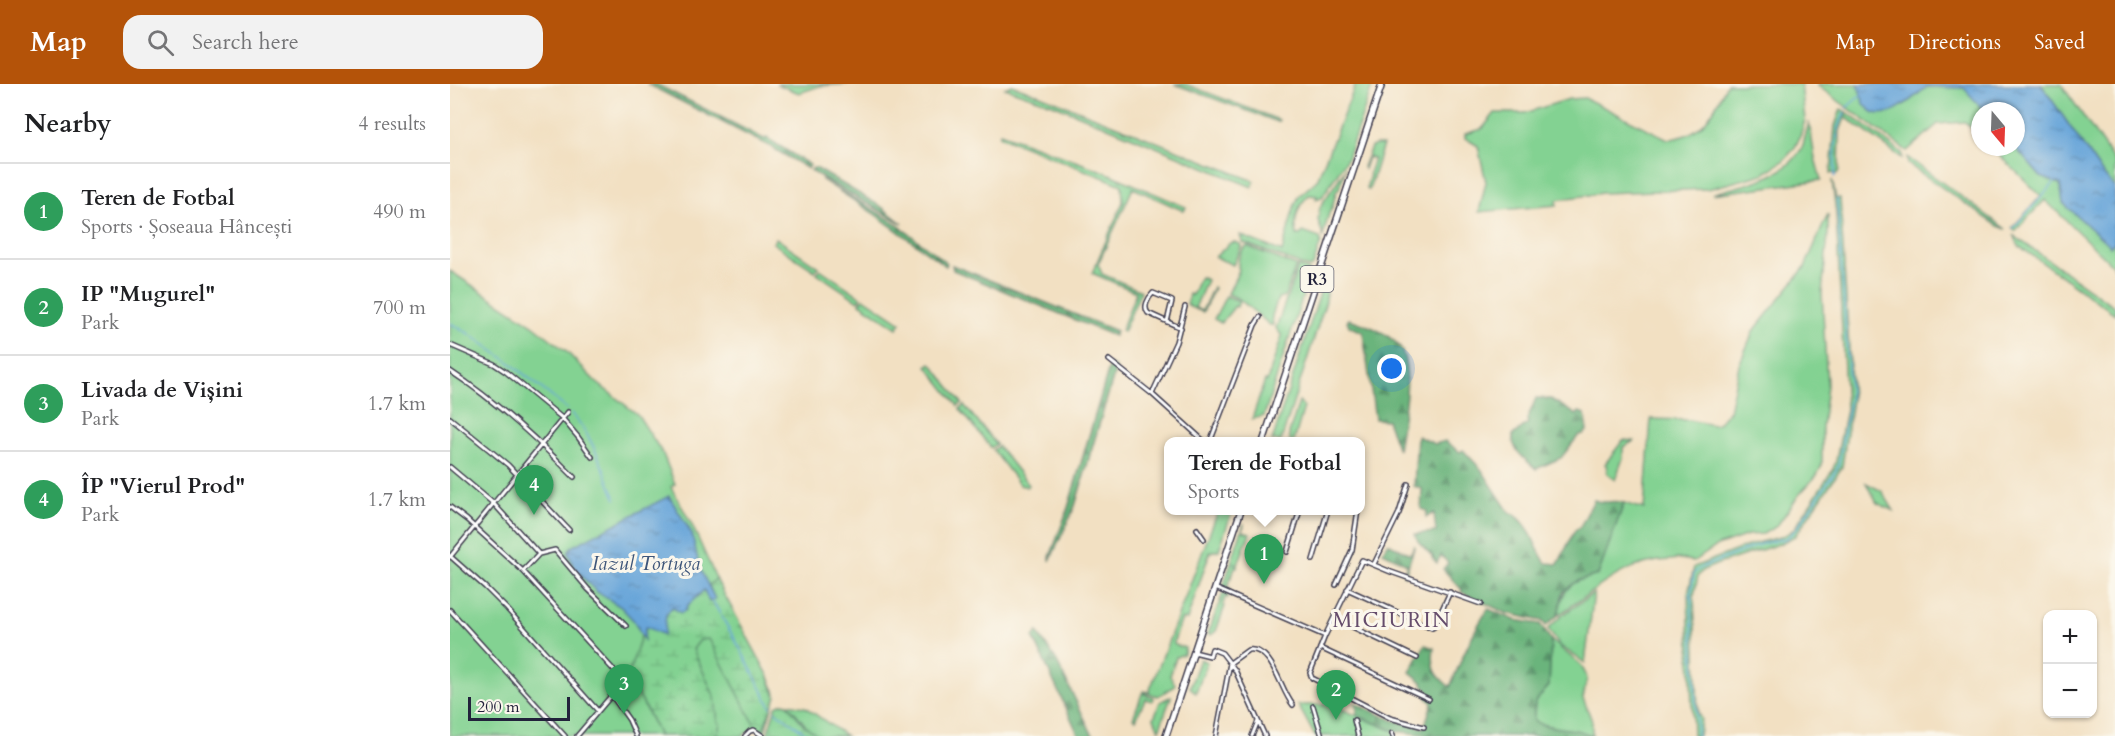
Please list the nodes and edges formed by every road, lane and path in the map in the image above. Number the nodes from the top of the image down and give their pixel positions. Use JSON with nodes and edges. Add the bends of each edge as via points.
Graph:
{"nodes":[{"id":1,"x":1382,"y":84,"type":"edge"},
{"id":2,"x":1185,"y":308,"type":"dead end"},
{"id":3,"x":1260,"y":317,"type":"dead end"},
{"id":4,"x":1167,"y":322,"type":"junction"},
{"id":5,"x":1181,"y":328,"type":"junction"},
{"id":6,"x":450,"y":345,"type":"edge"},
{"id":7,"x":1109,"y":360,"type":"dead end"},
{"id":8,"x":450,"y":371,"type":"edge"},
{"id":9,"x":1152,"y":394,"type":"junction"},
{"id":10,"x":568,"y":412,"type":"dead end"},
{"id":11,"x":450,"y":418,"type":"edge"},
{"id":12,"x":562,"y":418,"type":"junction"},
{"id":13,"x":1200,"y":437,"type":"edge"},
{"id":14,"x":1212,"y":437,"type":"edge"},
{"id":15,"x":1264,"y":437,"type":"edge"},
{"id":16,"x":542,"y":444,"type":"junction"},
{"id":17,"x":592,"y":457,"type":"dead end"},
{"id":18,"x":450,"y":467,"type":"edge"},
{"id":19,"x":518,"y":474,"type":"junction"},
{"id":20,"x":574,"y":477,"type":"dead end"},
{"id":21,"x":1408,"y":484,"type":"dead end"},
{"id":22,"x":494,"y":504,"type":"junction"},
{"id":23,"x":450,"y":507,"type":"edge"},
{"id":24,"x":1239,"y":515,"type":"edge"},
{"id":25,"x":1298,"y":515,"type":"edge"},
{"id":26,"x":1326,"y":515,"type":"edge"},
{"id":27,"x":1357,"y":515,"type":"edge"},
{"id":28,"x":474,"y":527,"type":"junction"},
{"id":29,"x":1197,"y":529,"type":"dead end"},
{"id":30,"x":569,"y":530,"type":"dead end"},
{"id":31,"x":1204,"y":539,"type":"dead end"},
{"id":32,"x":1287,"y":552,"type":"dead end"},
{"id":33,"x":539,"y":554,"type":"junction"},
{"id":34,"x":450,"y":557,"type":"edge"},
{"id":35,"x":1313,"y":560,"type":"dead end"},
{"id":36,"x":1374,"y":564,"type":"junction"},
{"id":37,"x":524,"y":571,"type":"junction"},
{"id":38,"x":1336,"y":585,"type":"dead end"},
{"id":39,"x":1215,"y":588,"type":"junction"},
{"id":40,"x":1347,"y":589,"type":"junction"},
{"id":41,"x":1450,"y":592,"type":"junction"},
{"id":42,"x":1482,"y":604,"type":"dead end"},
{"id":43,"x":450,"y":610,"type":"edge"},
{"id":44,"x":1334,"y":618,"type":"junction"},
{"id":45,"x":626,"y":626,"type":"dead end"},
{"id":46,"x":1325,"y":636,"type":"junction"},
{"id":47,"x":1320,"y":648,"type":"junction"},
{"id":48,"x":1194,"y":652,"type":"junction"},
{"id":49,"x":1417,"y":658,"type":"dead end"},
{"id":50,"x":1230,"y":663,"type":"junction"},
{"id":51,"x":612,"y":696,"type":"junction"},
{"id":52,"x":1429,"y":699,"type":"dead end"},
{"id":53,"x":1293,"y":705,"type":"dead end"},
{"id":54,"x":1313,"y":706,"type":"dead end"},
{"id":55,"x":598,"y":711,"type":"junction"},
{"id":56,"x":1354,"y":720,"type":"dead end"},
{"id":57,"x":1258,"y":721,"type":"junction"},
{"id":58,"x":1424,"y":727,"type":"dead end"},
{"id":59,"x":565,"y":736,"type":"edge"},
{"id":60,"x":578,"y":736,"type":"edge"},
{"id":61,"x":636,"y":736,"type":"edge"},
{"id":62,"x":745,"y":736,"type":"edge"},
{"id":63,"x":763,"y":736,"type":"edge"},
{"id":64,"x":1166,"y":736,"type":"edge"},
{"id":65,"x":1216,"y":736,"type":"edge"},
{"id":66,"x":1252,"y":736,"type":"edge"},
{"id":67,"x":1266,"y":736,"type":"edge"},
{"id":68,"x":1322,"y":736,"type":"edge"},
{"id":69,"x":1358,"y":736,"type":"edge"}],
"edges":[{"from":1,"to":15,"type":"highway","number":"R3"},
{"from":2,"to":5,"type":"street"},
{"from":3,"to":14,"type":"street"},
{"from":4,"to":4,"type":"street","via":[[1145,309],[1153,293],[1172,301]]},
{"from":4,"to":5,"type":"street"},
{"from":5,"to":9,"type":"street"},
{"from":6,"to":12,"type":"street","via":[[499,367]]},
{"from":7,"to":9,"type":"street"},
{"from":8,"to":16,"type":"street"},
{"from":9,"to":13,"type":"street"},
{"from":10,"to":12,"type":"street"},
{"from":11,"to":19,"type":"street"},
{"from":12,"to":16,"type":"street"},
{"from":12,"to":17,"type":"street"},
{"from":16,"to":19,"type":"street"},
{"from":16,"to":20,"type":"street"},
{"from":18,"to":22,"type":"street"},
{"from":19,"to":22,"type":"street"},
{"from":19,"to":30,"type":"street"},
{"from":21,"to":36,"type":"street","via":[[1399,513]]},
{"from":22,"to":28,"type":"street"},
{"from":22,"to":33,"type":"street"},
{"from":23,"to":28,"type":"street"},
{"from":24,"to":39,"type":"highway"},
{"from":25,"to":32,"type":"street"},
{"from":26,"to":35,"type":"street"},
{"from":27,"to":38,"type":"street","via":[[1352,550]]},
{"from":28,"to":34,"type":"street"},
{"from":28,"to":37,"type":"street"},
{"from":29,"to":31,"type":"street"},
{"from":33,"to":37,"type":"street"},
{"from":33,"to":45,"type":"street","via":[[555,550]]},
{"from":34,"to":55,"type":"street","via":[[507,609]]},
{"from":36,"to":40,"type":"street","via":[[1362,560]]},
{"from":36,"to":41,"type":"street"},
{"from":37,"to":51,"type":"street","via":[[619,676],[622,683]]},
{"from":39,"to":46,"type":"street"},
{"from":39,"to":48,"type":"highway"},
{"from":40,"to":41,"type":"street","via":[[1433,628]]},
{"from":40,"to":44,"type":"street"},
{"from":41,"to":42,"type":"street"},
{"from":43,"to":59,"type":"street"},
{"from":44,"to":46,"type":"street"},
{"from":44,"to":49,"type":"street"},
{"from":46,"to":47,"type":"street"},
{"from":47,"to":52,"type":"street"},
{"from":47,"to":58,"type":"street","via":[[1310,673],[1314,680],[1371,710]]},
{"from":48,"to":50,"type":"street","via":[[1210,656],[1212,649],[1222,652]]},
{"from":48,"to":64,"type":"highway"},
{"from":50,"to":53,"type":"street","via":[[1250,649],[1260,653],[1271,663]]},
{"from":50,"to":57,"type":"street"},
{"from":50,"to":65,"type":"street"},
{"from":51,"to":55,"type":"street"},
{"from":51,"to":61,"type":"street"},
{"from":54,"to":68,"type":"street"},
{"from":55,"to":60,"type":"street"},
{"from":56,"to":69,"type":"street"},
{"from":57,"to":66,"type":"street"},
{"from":57,"to":67,"type":"street"},
{"from":62,"to":63,"type":"street","via":[[754,730]]}]}
